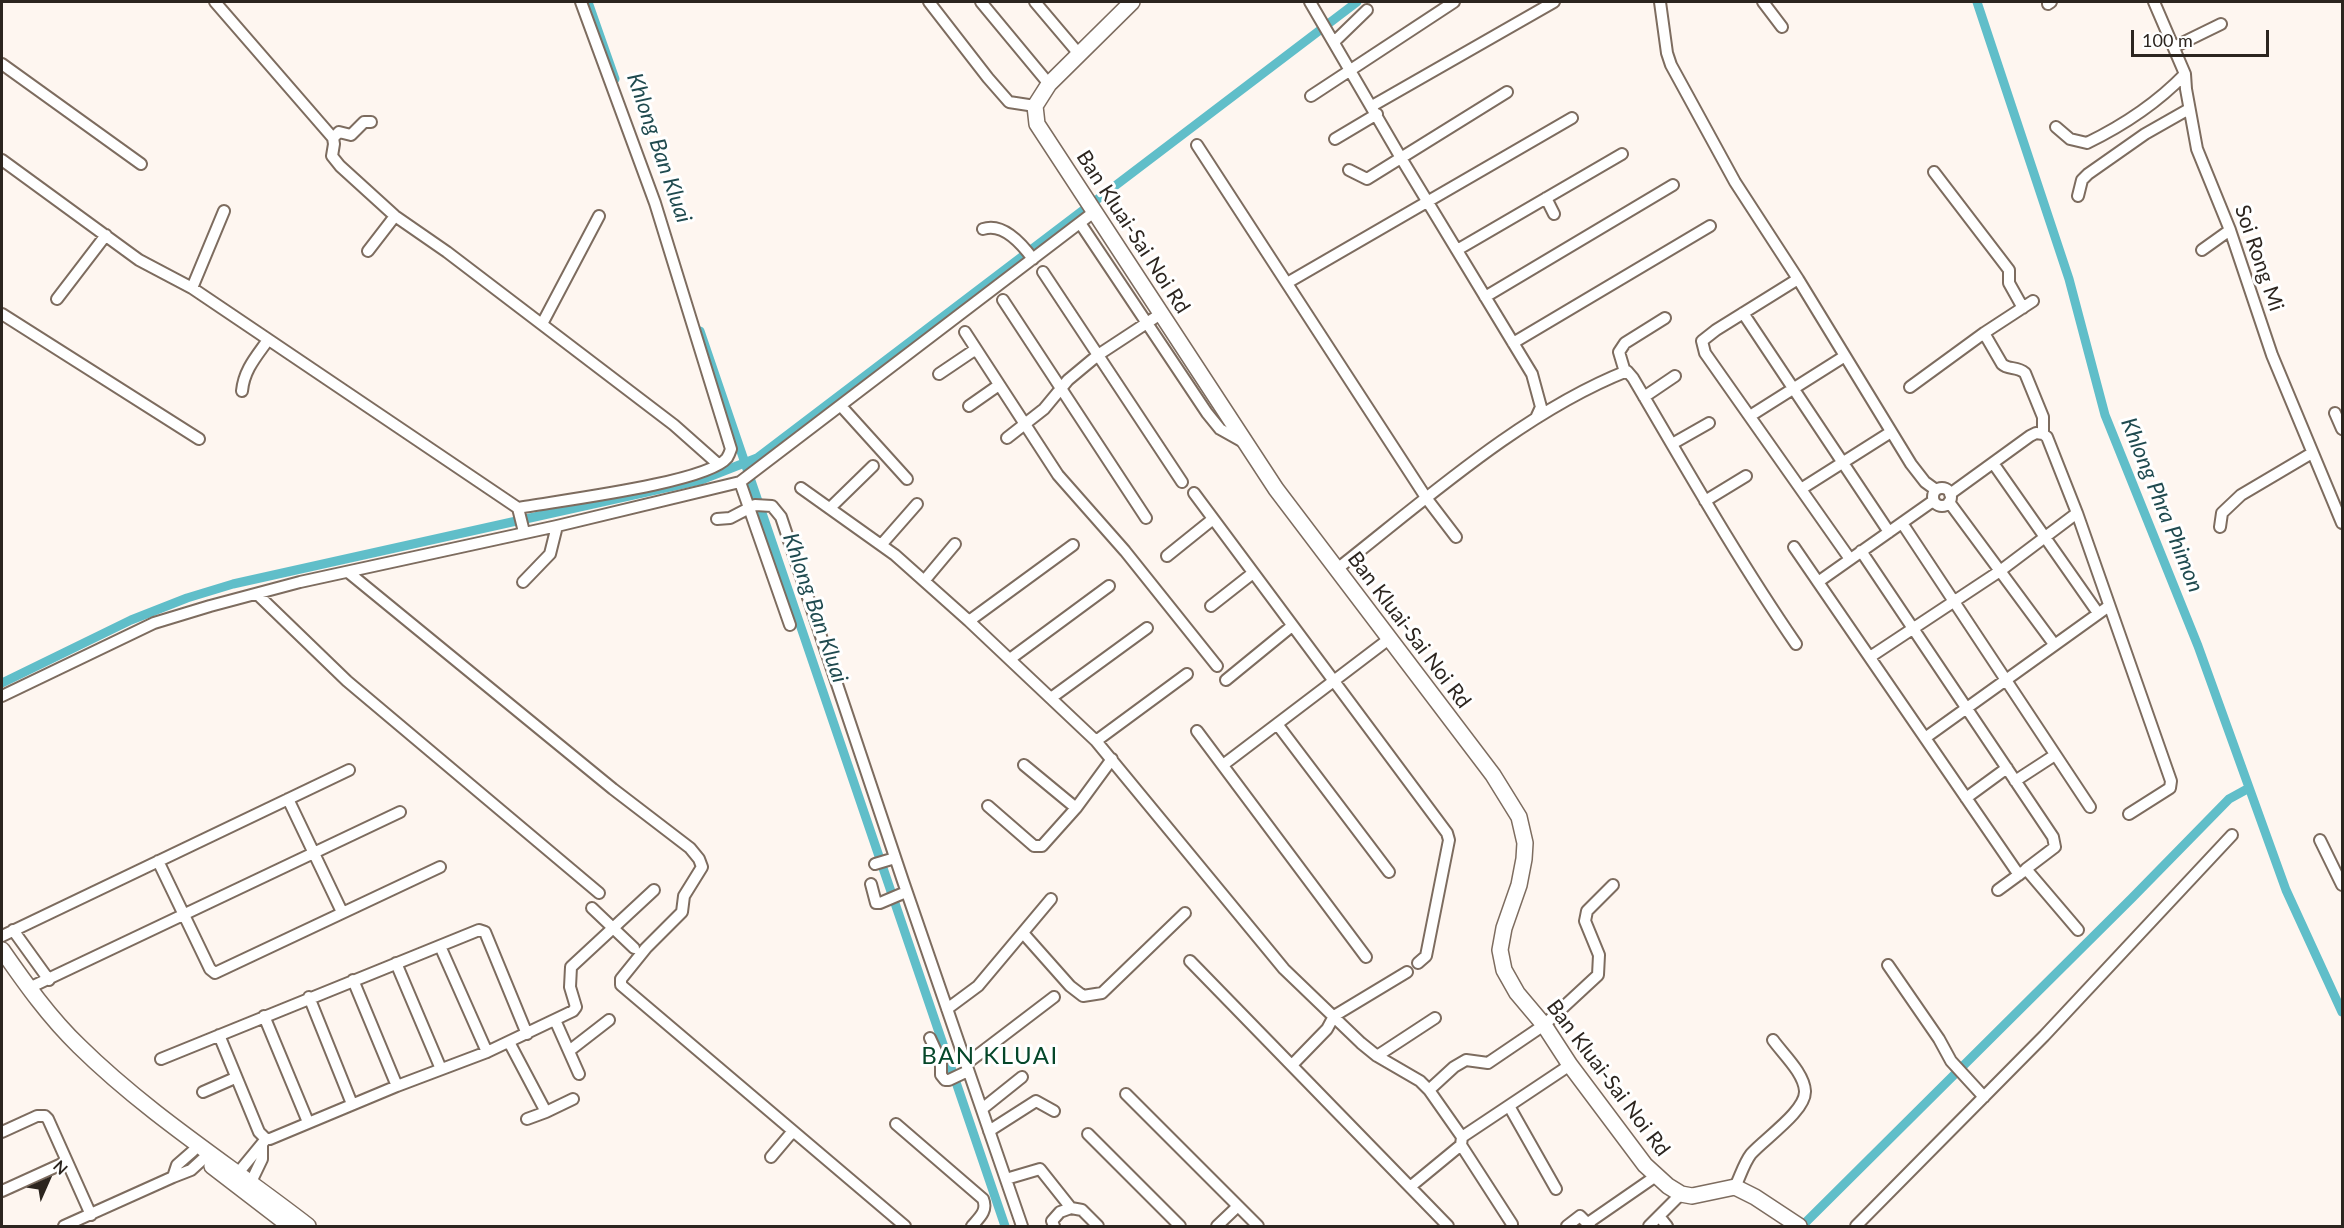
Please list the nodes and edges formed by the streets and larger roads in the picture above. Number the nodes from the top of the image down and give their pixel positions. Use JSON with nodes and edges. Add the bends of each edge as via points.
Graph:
{"nodes":[{"id":1,"x":215,"y":2,"type":"edge"},
{"id":2,"x":581,"y":2,"type":"edge"},
{"id":3,"x":930,"y":2,"type":"edge"},
{"id":4,"x":981,"y":2,"type":"edge"},
{"id":5,"x":1035,"y":2,"type":"edge"},
{"id":6,"x":1454,"y":2,"type":"edge"},
{"id":7,"x":1554,"y":2,"type":"edge"},
{"id":8,"x":1660,"y":2,"type":"edge"},
{"id":9,"x":1763,"y":2,"type":"edge"},
{"id":10,"x":2154,"y":2,"type":"edge"},
{"id":11,"x":1124,"y":4,"type":"edge"},
{"id":12,"x":1312,"y":6,"type":"edge"},
{"id":13,"x":1367,"y":10,"type":"dead end"},
{"id":14,"x":2221,"y":24,"type":"dead end"},
{"id":15,"x":1782,"y":27,"type":"dead end"},
{"id":16,"x":1334,"y":42,"type":"junction"},
{"id":17,"x":2174,"y":47,"type":"junction"},
{"id":18,"x":1079,"y":54,"type":"junction"},
{"id":19,"x":4,"y":70,"type":"edge"},
{"id":20,"x":1350,"y":70,"type":"junction"},
{"id":21,"x":2185,"y":74,"type":"junction"},
{"id":22,"x":1049,"y":84,"type":"junction"},
{"id":23,"x":1507,"y":92,"type":"dead end"},
{"id":24,"x":1311,"y":96,"type":"dead end"},
{"id":25,"x":1035,"y":106,"type":"junction"},
{"id":26,"x":2189,"y":109,"type":"junction"},
{"id":27,"x":1374,"y":110,"type":"junction"},
{"id":28,"x":1572,"y":118,"type":"dead end"},
{"id":29,"x":371,"y":122,"type":"dead end"},
{"id":30,"x":2056,"y":127,"type":"dead end"},
{"id":31,"x":333,"y":138,"type":"junction"},
{"id":32,"x":1335,"y":138,"type":"dead end"},
{"id":33,"x":1197,"y":145,"type":"dead end"},
{"id":34,"x":1622,"y":154,"type":"dead end"},
{"id":35,"x":1401,"y":158,"type":"junction"},
{"id":36,"x":2,"y":160,"type":"edge"},
{"id":37,"x":141,"y":164,"type":"dead end"},
{"id":38,"x":1349,"y":170,"type":"dead end"},
{"id":39,"x":1934,"y":172,"type":"dead end"},
{"id":40,"x":1673,"y":185,"type":"dead end"},
{"id":41,"x":2078,"y":196,"type":"dead end"},
{"id":42,"x":1546,"y":198,"type":"junction"},
{"id":43,"x":1428,"y":201,"type":"junction"},
{"id":44,"x":1091,"y":207,"type":"junction"},
{"id":45,"x":224,"y":210,"type":"dead end"},
{"id":46,"x":1554,"y":214,"type":"dead end"},
{"id":47,"x":395,"y":216,"type":"junction"},
{"id":48,"x":599,"y":216,"type":"dead end"},
{"id":49,"x":1080,"y":223,"type":"junction"},
{"id":50,"x":1710,"y":226,"type":"dead end"},
{"id":51,"x":983,"y":229,"type":"dead end"},
{"id":52,"x":2230,"y":230,"type":"junction"},
{"id":53,"x":106,"y":235,"type":"junction"},
{"id":54,"x":1456,"y":250,"type":"junction"},
{"id":55,"x":2202,"y":250,"type":"dead end"},
{"id":56,"x":368,"y":251,"type":"dead end"},
{"id":57,"x":1031,"y":258,"type":"junction"},
{"id":58,"x":1043,"y":272,"type":"dead end"},
{"id":59,"x":1798,"y":279,"type":"junction"},
{"id":60,"x":1287,"y":283,"type":"junction"},
{"id":61,"x":192,"y":288,"type":"junction"},
{"id":62,"x":1485,"y":297,"type":"junction"},
{"id":63,"x":57,"y":299,"type":"dead end"},
{"id":64,"x":1003,"y":300,"type":"dead end"},
{"id":65,"x":2033,"y":301,"type":"dead end"},
{"id":66,"x":2023,"y":308,"type":"junction"},
{"id":67,"x":1162,"y":313,"type":"junction"},
{"id":68,"x":2,"y":314,"type":"edge"},
{"id":69,"x":1743,"y":314,"type":"junction"},
{"id":70,"x":1665,"y":318,"type":"dead end"},
{"id":71,"x":542,"y":324,"type":"junction"},
{"id":72,"x":1146,"y":324,"type":"junction"},
{"id":73,"x":965,"y":332,"type":"dead end"},
{"id":74,"x":1984,"y":333,"type":"junction"},
{"id":75,"x":268,"y":340,"type":"junction"},
{"id":76,"x":1513,"y":343,"type":"junction"},
{"id":77,"x":976,"y":349,"type":"junction"},
{"id":78,"x":1098,"y":355,"type":"junction"},
{"id":79,"x":1845,"y":356,"type":"junction"},
{"id":80,"x":1625,"y":372,"type":"junction"},
{"id":81,"x":939,"y":374,"type":"dead end"},
{"id":82,"x":1675,"y":376,"type":"dead end"},
{"id":83,"x":999,"y":385,"type":"junction"},
{"id":84,"x":1910,"y":387,"type":"dead end"},
{"id":85,"x":1061,"y":388,"type":"junction"},
{"id":86,"x":1793,"y":389,"type":"junction"},
{"id":87,"x":242,"y":391,"type":"dead end"},
{"id":88,"x":1644,"y":396,"type":"junction"},
{"id":89,"x":841,"y":406,"type":"junction"},
{"id":90,"x":969,"y":406,"type":"dead end"},
{"id":91,"x":2335,"y":413,"type":"dead end"},
{"id":92,"x":1750,"y":417,"type":"junction"},
{"id":93,"x":1536,"y":418,"type":"junction"},
{"id":94,"x":1709,"y":423,"type":"dead end"},
{"id":95,"x":1025,"y":424,"type":"junction"},
{"id":96,"x":2343,"y":429,"type":"edge"},
{"id":97,"x":1891,"y":432,"type":"junction"},
{"id":98,"x":2043,"y":434,"type":"junction"},
{"id":99,"x":199,"y":438,"type":"dead end"},
{"id":100,"x":1007,"y":438,"type":"dead end"},
{"id":101,"x":1245,"y":443,"type":"junction"},
{"id":102,"x":1672,"y":444,"type":"junction"},
{"id":103,"x":2313,"y":453,"type":"junction"},
{"id":104,"x":1842,"y":462,"type":"junction"},
{"id":105,"x":1993,"y":463,"type":"junction"},
{"id":106,"x":718,"y":464,"type":"junction"},
{"id":107,"x":873,"y":466,"type":"dead end"},
{"id":108,"x":1746,"y":476,"type":"dead end"},
{"id":109,"x":907,"y":479,"type":"dead end"},
{"id":110,"x":742,"y":480,"type":"junction"},
{"id":111,"x":1182,"y":482,"type":"dead end"},
{"id":112,"x":801,"y":488,"type":"dead end"},
{"id":113,"x":1801,"y":489,"type":"junction"},
{"id":114,"x":1194,"y":493,"type":"dead end"},
{"id":115,"x":1934,"y":495,"type":"junction"},
{"id":116,"x":1949,"y":498,"type":"junction"},
{"id":117,"x":1427,"y":499,"type":"junction"},
{"id":118,"x":1705,"y":501,"type":"junction"},
{"id":119,"x":917,"y":504,"type":"dead end"},
{"id":120,"x":752,"y":507,"type":"junction"},
{"id":121,"x":830,"y":508,"type":"junction"},
{"id":122,"x":519,"y":511,"type":"junction"},
{"id":123,"x":2077,"y":513,"type":"junction"},
{"id":124,"x":1146,"y":518,"type":"dead end"},
{"id":125,"x":717,"y":519,"type":"dead end"},
{"id":126,"x":1213,"y":519,"type":"junction"},
{"id":127,"x":1902,"y":523,"type":"junction"},
{"id":128,"x":2343,"y":524,"type":"edge"},
{"id":129,"x":557,"y":526,"type":"junction"},
{"id":130,"x":2220,"y":527,"type":"dead end"},
{"id":131,"x":524,"y":530,"type":"junction"},
{"id":132,"x":1889,"y":532,"type":"junction"},
{"id":133,"x":1456,"y":537,"type":"dead end"},
{"id":134,"x":2045,"y":538,"type":"junction"},
{"id":135,"x":955,"y":544,"type":"dead end"},
{"id":136,"x":1073,"y":544,"type":"dead end"},
{"id":137,"x":881,"y":545,"type":"junction"},
{"id":138,"x":1794,"y":547,"type":"dead end"},
{"id":139,"x":1861,"y":551,"type":"junction"},
{"id":140,"x":1167,"y":556,"type":"dead end"},
{"id":141,"x":1850,"y":559,"type":"junction"},
{"id":142,"x":1336,"y":569,"type":"junction"},
{"id":143,"x":2000,"y":571,"type":"junction"},
{"id":144,"x":348,"y":572,"type":"junction"},
{"id":145,"x":1253,"y":573,"type":"junction"},
{"id":146,"x":924,"y":581,"type":"junction"},
{"id":147,"x":523,"y":582,"type":"dead end"},
{"id":148,"x":1818,"y":582,"type":"junction"},
{"id":149,"x":1109,"y":586,"type":"dead end"},
{"id":150,"x":257,"y":594,"type":"junction"},
{"id":151,"x":1955,"y":602,"type":"junction"},
{"id":152,"x":1211,"y":606,"type":"dead end"},
{"id":153,"x":2109,"y":606,"type":"junction"},
{"id":154,"x":2098,"y":613,"type":"junction"},
{"id":155,"x":969,"y":621,"type":"junction"},
{"id":156,"x":790,"y":625,"type":"dead end"},
{"id":157,"x":1292,"y":626,"type":"junction"},
{"id":158,"x":1147,"y":628,"type":"dead end"},
{"id":159,"x":1913,"y":628,"type":"junction"},
{"id":160,"x":1389,"y":639,"type":"junction"},
{"id":161,"x":1796,"y":644,"type":"dead end"},
{"id":162,"x":2054,"y":644,"type":"junction"},
{"id":163,"x":1870,"y":657,"type":"junction"},
{"id":164,"x":1010,"y":659,"type":"junction"},
{"id":165,"x":1217,"y":666,"type":"dead end"},
{"id":166,"x":1187,"y":674,"type":"dead end"},
{"id":167,"x":2007,"y":679,"type":"junction"},
{"id":168,"x":1226,"y":680,"type":"dead end"},
{"id":169,"x":1334,"y":681,"type":"junction"},
{"id":170,"x":2,"y":696,"type":"edge"},
{"id":171,"x":1051,"y":698,"type":"junction"},
{"id":172,"x":1967,"y":708,"type":"junction"},
{"id":173,"x":1277,"y":724,"type":"junction"},
{"id":174,"x":1197,"y":730,"type":"dead end"},
{"id":175,"x":1925,"y":738,"type":"junction"},
{"id":176,"x":1096,"y":741,"type":"junction"},
{"id":177,"x":2055,"y":755,"type":"junction"},
{"id":178,"x":1112,"y":759,"type":"junction"},
{"id":179,"x":1024,"y":765,"type":"dead end"},
{"id":180,"x":1223,"y":765,"type":"junction"},
{"id":181,"x":2007,"y":768,"type":"junction"},
{"id":182,"x":349,"y":770,"type":"dead end"},
{"id":183,"x":2015,"y":781,"type":"junction"},
{"id":184,"x":1966,"y":798,"type":"junction"},
{"id":185,"x":288,"y":799,"type":"junction"},
{"id":186,"x":988,"y":806,"type":"dead end"},
{"id":187,"x":2090,"y":807,"type":"dead end"},
{"id":188,"x":1076,"y":808,"type":"junction"},
{"id":189,"x":400,"y":812,"type":"dead end"},
{"id":190,"x":2129,"y":814,"type":"dead end"},
{"id":191,"x":2232,"y":836,"type":"dead end"},
{"id":192,"x":2320,"y":840,"type":"dead end"},
{"id":193,"x":314,"y":854,"type":"junction"},
{"id":194,"x":894,"y":859,"type":"junction"},
{"id":195,"x":158,"y":861,"type":"junction"},
{"id":196,"x":877,"y":863,"type":"dead end"},
{"id":197,"x":440,"y":867,"type":"dead end"},
{"id":198,"x":1389,"y":872,"type":"dead end"},
{"id":199,"x":2023,"y":872,"type":"junction"},
{"id":200,"x":871,"y":884,"type":"dead end"},
{"id":201,"x":1613,"y":885,"type":"dead end"},
{"id":202,"x":2343,"y":885,"type":"edge"},
{"id":203,"x":654,"y":890,"type":"dead end"},
{"id":204,"x":1998,"y":890,"type":"dead end"},
{"id":205,"x":599,"y":893,"type":"dead end"},
{"id":206,"x":904,"y":893,"type":"junction"},
{"id":207,"x":1051,"y":899,"type":"dead end"},
{"id":208,"x":592,"y":908,"type":"dead end"},
{"id":209,"x":342,"y":912,"type":"junction"},
{"id":210,"x":1185,"y":913,"type":"dead end"},
{"id":211,"x":184,"y":916,"type":"junction"},
{"id":212,"x":613,"y":928,"type":"junction"},
{"id":213,"x":13,"y":930,"type":"junction"},
{"id":214,"x":2078,"y":930,"type":"dead end"},
{"id":215,"x":1023,"y":933,"type":"junction"},
{"id":216,"x":2,"y":936,"type":"edge"},
{"id":217,"x":440,"y":946,"type":"junction"},
{"id":218,"x":634,"y":948,"type":"dead end"},
{"id":219,"x":2,"y":950,"type":"edge"},
{"id":220,"x":1366,"y":957,"type":"dead end"},
{"id":221,"x":1190,"y":961,"type":"dead end"},
{"id":222,"x":396,"y":963,"type":"junction"},
{"id":223,"x":1418,"y":963,"type":"dead end"},
{"id":224,"x":1888,"y":965,"type":"dead end"},
{"id":225,"x":2,"y":966,"type":"edge"},
{"id":226,"x":1407,"y":972,"type":"dead end"},
{"id":227,"x":49,"y":980,"type":"junction"},
{"id":228,"x":353,"y":980,"type":"junction"},
{"id":229,"x":29,"y":988,"type":"junction"},
{"id":230,"x":1054,"y":997,"type":"dead end"},
{"id":231,"x":309,"y":998,"type":"junction"},
{"id":232,"x":947,"y":1009,"type":"junction"},
{"id":233,"x":264,"y":1016,"type":"junction"},
{"id":234,"x":1334,"y":1016,"type":"junction"},
{"id":235,"x":1435,"y":1018,"type":"dead end"},
{"id":236,"x":555,"y":1020,"type":"junction"},
{"id":237,"x":609,"y":1020,"type":"dead end"},
{"id":238,"x":1544,"y":1025,"type":"junction"},
{"id":239,"x":527,"y":1034,"type":"junction"},
{"id":240,"x":219,"y":1035,"type":"junction"},
{"id":241,"x":930,"y":1038,"type":"dead end"},
{"id":242,"x":1773,"y":1040,"type":"dead end"},
{"id":243,"x":509,"y":1042,"type":"junction"},
{"id":244,"x":487,"y":1052,"type":"junction"},
{"id":245,"x":569,"y":1052,"type":"junction"},
{"id":246,"x":1377,"y":1056,"type":"junction"},
{"id":247,"x":161,"y":1059,"type":"dead end"},
{"id":248,"x":1292,"y":1065,"type":"junction"},
{"id":249,"x":1570,"y":1065,"type":"junction"},
{"id":250,"x":441,"y":1069,"type":"junction"},
{"id":251,"x":965,"y":1070,"type":"junction"},
{"id":252,"x":579,"y":1074,"type":"dead end"},
{"id":253,"x":1022,"y":1077,"type":"dead end"},
{"id":254,"x":235,"y":1078,"type":"junction"},
{"id":255,"x":397,"y":1086,"type":"junction"},
{"id":256,"x":1429,"y":1090,"type":"junction"},
{"id":257,"x":203,"y":1092,"type":"dead end"},
{"id":258,"x":1126,"y":1094,"type":"dead end"},
{"id":259,"x":1983,"y":1097,"type":"junction"},
{"id":260,"x":573,"y":1099,"type":"dead end"},
{"id":261,"x":352,"y":1104,"type":"junction"},
{"id":262,"x":1509,"y":1106,"type":"junction"},
{"id":263,"x":982,"y":1109,"type":"junction"},
{"id":264,"x":1054,"y":1111,"type":"dead end"},
{"id":265,"x":546,"y":1112,"type":"junction"},
{"id":266,"x":527,"y":1119,"type":"dead end"},
{"id":267,"x":308,"y":1122,"type":"junction"},
{"id":268,"x":896,"y":1124,"type":"dead end"},
{"id":269,"x":793,"y":1131,"type":"junction"},
{"id":270,"x":989,"y":1131,"type":"junction"},
{"id":271,"x":2,"y":1132,"type":"edge"},
{"id":272,"x":1088,"y":1134,"type":"dead end"},
{"id":273,"x":1461,"y":1141,"type":"junction"},
{"id":274,"x":264,"y":1143,"type":"junction"},
{"id":275,"x":198,"y":1155,"type":"junction"},
{"id":276,"x":771,"y":1156,"type":"dead end"},
{"id":277,"x":66,"y":1162,"type":"junction"},
{"id":278,"x":1656,"y":1176,"type":"junction"},
{"id":279,"x":245,"y":1177,"type":"junction"},
{"id":280,"x":1006,"y":1179,"type":"junction"},
{"id":281,"x":1410,"y":1187,"type":"junction"},
{"id":282,"x":1735,"y":1187,"type":"junction"},
{"id":283,"x":1556,"y":1189,"type":"dead end"},
{"id":284,"x":2,"y":1191,"type":"edge"},
{"id":285,"x":1681,"y":1194,"type":"junction"},
{"id":286,"x":1238,"y":1206,"type":"junction"},
{"id":287,"x":1071,"y":1208,"type":"junction"},
{"id":288,"x":91,"y":1215,"type":"junction"},
{"id":289,"x":1659,"y":1216,"type":"junction"},
{"id":290,"x":1794,"y":1223,"type":"edge"},
{"id":291,"x":1512,"y":1224,"type":"dead end"},
{"id":292,"x":1589,"y":1225,"type":"edge"},
{"id":293,"x":64,"y":1227,"type":"edge"},
{"id":294,"x":290,"y":1227,"type":"edge"},
{"id":295,"x":308,"y":1227,"type":"edge"},
{"id":296,"x":905,"y":1227,"type":"edge"},
{"id":297,"x":972,"y":1227,"type":"edge"},
{"id":298,"x":1022,"y":1227,"type":"edge"},
{"id":299,"x":1054,"y":1227,"type":"edge"},
{"id":300,"x":1098,"y":1227,"type":"edge"},
{"id":301,"x":1180,"y":1227,"type":"edge"},
{"id":302,"x":1217,"y":1227,"type":"edge"},
{"id":303,"x":1258,"y":1227,"type":"edge"},
{"id":304,"x":1448,"y":1227,"type":"edge"},
{"id":305,"x":1567,"y":1227,"type":"edge"},
{"id":306,"x":1649,"y":1227,"type":"edge"},
{"id":307,"x":1667,"y":1227,"type":"edge"},
{"id":308,"x":1856,"y":1227,"type":"edge"}],
"edges":[{"from":1,"to":31,"type":"street"},
{"from":2,"to":106,"type":"street","via":[[655,202],[730,440],[727,458]]},
{"from":3,"to":25,"type":"street","via":[[1009,102]]},
{"from":4,"to":22,"type":"street"},
{"from":5,"to":18,"type":"street"},
{"from":6,"to":20,"type":"street"},
{"from":7,"to":27,"type":"street"},
{"from":8,"to":59,"type":"street","via":[[1671,64],[1735,182]]},
{"from":9,"to":15,"type":"street"},
{"from":10,"to":17,"type":"street","name":"Soi Rong Mi"},
{"from":11,"to":18,"type":"street"},
{"from":12,"to":16,"type":"street"},
{"from":13,"to":16,"type":"street"},
{"from":14,"to":17,"type":"street"},
{"from":16,"to":20,"type":"street"},
{"from":17,"to":21,"type":"street","name":"Soi Rong Mi"},
{"from":18,"to":22,"type":"street"},
{"from":19,"to":37,"type":"street"},
{"from":20,"to":24,"type":"street"},
{"from":20,"to":27,"type":"street"},
{"from":21,"to":26,"type":"street","name":"Soi Rong Mi"},
{"from":21,"to":30,"type":"street","via":[[2161,96],[2087,143],[2070,139]]},
{"from":22,"to":25,"type":"street"},
{"from":23,"to":35,"type":"street"},
{"from":25,"to":44,"type":"street","name":"Ban Kluai-Sai Noi Rd","via":[[1037,124]]},
{"from":26,"to":41,"type":"street","via":[[2088,174]]},
{"from":26,"to":52,"type":"street","name":"Soi Rong Mi","via":[[2197,149]]},
{"from":27,"to":32,"type":"street"},
{"from":27,"to":35,"type":"street"},
{"from":28,"to":43,"type":"street"},
{"from":29,"to":31,"type":"street","via":[[364,122],[351,135],[339,132]]},
{"from":31,"to":47,"type":"street","via":[[335,161]]},
{"from":33,"to":60,"type":"street"},
{"from":34,"to":42,"type":"street"},
{"from":35,"to":38,"type":"street","via":[[1367,179]]},
{"from":35,"to":43,"type":"street"},
{"from":36,"to":53,"type":"street"},
{"from":39,"to":66,"type":"street","via":[[2009,270],[2010,283]]},
{"from":40,"to":62,"type":"street"},
{"from":42,"to":46,"type":"street"},
{"from":42,"to":54,"type":"street"},
{"from":43,"to":54,"type":"street"},
{"from":43,"to":60,"type":"street"},
{"from":44,"to":49,"type":"street"},
{"from":44,"to":67,"type":"street","name":"Ban Kluai-Sai Noi Rd"},
{"from":45,"to":61,"type":"street"},
{"from":47,"to":56,"type":"street"},
{"from":47,"to":71,"type":"street"},
{"from":48,"to":71,"type":"street"},
{"from":49,"to":57,"type":"street"},
{"from":49,"to":72,"type":"street"},
{"from":50,"to":76,"type":"street"},
{"from":51,"to":57,"type":"street","via":[[1001,229],[1021,243]]},
{"from":52,"to":55,"type":"street"},
{"from":52,"to":103,"type":"street","name":"Soi Rong Mi","via":[[2272,355]]},
{"from":53,"to":61,"type":"street","via":[[139,260]]},
{"from":53,"to":63,"type":"street"},
{"from":54,"to":62,"type":"street"},
{"from":57,"to":89,"type":"street"},
{"from":58,"to":78,"type":"street"},
{"from":59,"to":69,"type":"street"},
{"from":59,"to":79,"type":"street"},
{"from":60,"to":117,"type":"street"},
{"from":61,"to":75,"type":"street"},
{"from":62,"to":76,"type":"street"},
{"from":64,"to":85,"type":"street"},
{"from":65,"to":66,"type":"street"},
{"from":66,"to":74,"type":"street"},
{"from":67,"to":72,"type":"street"},
{"from":67,"to":101,"type":"street","name":"Ban Kluai-Sai Noi Rd"},
{"from":68,"to":99,"type":"street"},
{"from":69,"to":86,"type":"street"},
{"from":69,"to":92,"type":"street","via":[[1702,341],[1705,353]]},
{"from":70,"to":80,"type":"street","via":[[1625,343],[1619,352]]},
{"from":71,"to":106,"type":"street","via":[[674,425]]},
{"from":72,"to":78,"type":"street"},
{"from":72,"to":101,"type":"street","via":[[1220,429]]},
{"from":73,"to":77,"type":"street"},
{"from":74,"to":84,"type":"street"},
{"from":74,"to":98,"type":"street","via":[[2005,367],[2025,373],[2043,417]]},
{"from":75,"to":87,"type":"street","via":[[244,376]]},
{"from":75,"to":122,"type":"street"},
{"from":76,"to":93,"type":"street","via":[[1539,394],[1541,407]]},
{"from":77,"to":81,"type":"street"},
{"from":77,"to":83,"type":"street"},
{"from":78,"to":85,"type":"street"},
{"from":78,"to":111,"type":"street"},
{"from":79,"to":86,"type":"street"},
{"from":79,"to":97,"type":"street"},
{"from":80,"to":88,"type":"street"},
{"from":80,"to":93,"type":"street","via":[[1596,383]]},
{"from":82,"to":88,"type":"street"},
{"from":83,"to":90,"type":"street"},
{"from":83,"to":95,"type":"street"},
{"from":85,"to":95,"type":"street"},
{"from":85,"to":124,"type":"street"},
{"from":86,"to":92,"type":"street"},
{"from":86,"to":104,"type":"street"},
{"from":88,"to":102,"type":"street"},
{"from":89,"to":109,"type":"street"},
{"from":89,"to":110,"type":"street"},
{"from":91,"to":96,"type":"street"},
{"from":92,"to":113,"type":"street"},
{"from":93,"to":117,"type":"street"},
{"from":94,"to":102,"type":"street"},
{"from":95,"to":100,"type":"street"},
{"from":95,"to":165,"type":"street","via":[[1058,476],[1125,551]]},
{"from":97,"to":104,"type":"street"},
{"from":97,"to":115,"type":"street"},
{"from":98,"to":105,"type":"street","via":[[2036,433]]},
{"from":98,"to":123,"type":"street"},
{"from":101,"to":142,"type":"street","name":"Ban Kluai-Sai Noi Rd"},
{"from":102,"to":118,"type":"street"},
{"from":103,"to":128,"type":"street","name":"Soi Rong Mi"},
{"from":103,"to":130,"type":"street","via":[[2241,495],[2222,513]]},
{"from":104,"to":113,"type":"street"},
{"from":104,"to":132,"type":"street"},
{"from":105,"to":116,"type":"street"},
{"from":105,"to":134,"type":"street"},
{"from":106,"to":122,"type":"street","via":[[675,481]]},
{"from":107,"to":121,"type":"street"},
{"from":108,"to":118,"type":"street"},
{"from":110,"to":120,"type":"street"},
{"from":110,"to":129,"type":"street"},
{"from":112,"to":121,"type":"street"},
{"from":113,"to":141,"type":"street"},
{"from":114,"to":126,"type":"street"},
{"from":115,"to":116,"type":"street","via":[[1941,506]]},
{"from":115,"to":127,"type":"street"},
{"from":116,"to":143,"type":"street"},
{"from":117,"to":133,"type":"street"},
{"from":117,"to":142,"type":"street"},
{"from":118,"to":161,"type":"street"},
{"from":119,"to":137,"type":"street"},
{"from":120,"to":125,"type":"street","via":[[730,518]]},
{"from":120,"to":156,"type":"street"},
{"from":120,"to":194,"type":"street","via":[[772,506],[781,517]]},
{"from":121,"to":137,"type":"street"},
{"from":122,"to":131,"type":"street"},
{"from":123,"to":134,"type":"street"},
{"from":123,"to":153,"type":"street"},
{"from":126,"to":140,"type":"street"},
{"from":126,"to":145,"type":"street"},
{"from":127,"to":132,"type":"street"},
{"from":127,"to":151,"type":"street"},
{"from":129,"to":131,"type":"street"},
{"from":129,"to":147,"type":"street","via":[[550,554]]},
{"from":131,"to":144,"type":"street"},
{"from":132,"to":139,"type":"street"},
{"from":134,"to":143,"type":"street"},
{"from":134,"to":154,"type":"street"},
{"from":135,"to":146,"type":"street"},
{"from":136,"to":155,"type":"street"},
{"from":137,"to":146,"type":"street"},
{"from":138,"to":148,"type":"street"},
{"from":139,"to":141,"type":"street"},
{"from":139,"to":159,"type":"street"},
{"from":141,"to":148,"type":"street"},
{"from":142,"to":160,"type":"street","name":"Ban Kluai-Sai Noi Rd"},
{"from":143,"to":151,"type":"street"},
{"from":143,"to":162,"type":"street"},
{"from":144,"to":150,"type":"street"},
{"from":144,"to":269,"type":"street","via":[[699,859],[702,867],[684,896],[682,912],[645,948],[621,979],[621,985]]},
{"from":145,"to":152,"type":"street"},
{"from":145,"to":157,"type":"street"},
{"from":146,"to":155,"type":"street"},
{"from":148,"to":163,"type":"street"},
{"from":149,"to":164,"type":"street"},
{"from":150,"to":170,"type":"street","via":[[154,624]]},
{"from":150,"to":205,"type":"street","via":[[347,681]]},
{"from":151,"to":159,"type":"street"},
{"from":151,"to":167,"type":"street"},
{"from":153,"to":154,"type":"street"},
{"from":153,"to":190,"type":"street","via":[[2171,781],[2170,788]]},
{"from":154,"to":162,"type":"street"},
{"from":155,"to":164,"type":"street"},
{"from":157,"to":168,"type":"street"},
{"from":157,"to":169,"type":"street"},
{"from":158,"to":171,"type":"street"},
{"from":159,"to":163,"type":"street"},
{"from":159,"to":172,"type":"street"},
{"from":160,"to":169,"type":"street"},
{"from":160,"to":238,"type":"street","name":"Ban Kluai-Sai Noi Rd","via":[[1493,775],[1519,817],[1524,859],[1500,950],[1509,981]]},
{"from":162,"to":167,"type":"street"},
{"from":163,"to":175,"type":"street"},
{"from":164,"to":171,"type":"street"},
{"from":166,"to":176,"type":"street"},
{"from":167,"to":172,"type":"street"},
{"from":167,"to":177,"type":"street"},
{"from":169,"to":173,"type":"street"},
{"from":169,"to":223,"type":"street","via":[[1448,836],[1426,956]]},
{"from":171,"to":176,"type":"street"},
{"from":172,"to":175,"type":"street"},
{"from":172,"to":181,"type":"street"},
{"from":173,"to":180,"type":"street"},
{"from":173,"to":198,"type":"street"},
{"from":174,"to":180,"type":"street"},
{"from":175,"to":184,"type":"street"},
{"from":176,"to":178,"type":"street"},
{"from":177,"to":183,"type":"street"},
{"from":177,"to":187,"type":"street"},
{"from":178,"to":188,"type":"street"},
{"from":178,"to":234,"type":"street","via":[[1284,969]]},
{"from":179,"to":188,"type":"street"},
{"from":180,"to":220,"type":"street"},
{"from":181,"to":183,"type":"street"},
{"from":181,"to":184,"type":"street"},
{"from":182,"to":185,"type":"street"},
{"from":183,"to":199,"type":"street","via":[[2056,843]]},
{"from":184,"to":199,"type":"street"},
{"from":185,"to":193,"type":"street"},
{"from":185,"to":195,"type":"street"},
{"from":186,"to":188,"type":"street","via":[[1038,847]]},
{"from":189,"to":193,"type":"street"},
{"from":191,"to":259,"type":"street"},
{"from":192,"to":202,"type":"street"},
{"from":193,"to":209,"type":"street"},
{"from":193,"to":211,"type":"street"},
{"from":194,"to":196,"type":"street"},
{"from":194,"to":206,"type":"street"},
{"from":195,"to":211,"type":"street"},
{"from":195,"to":213,"type":"street"},
{"from":197,"to":209,"type":"street"},
{"from":199,"to":204,"type":"street"},
{"from":199,"to":214,"type":"street"},
{"from":200,"to":206,"type":"street","via":[[874,901],[880,903]]},
{"from":201,"to":238,"type":"street","via":[[1587,911],[1585,921],[1599,955],[1598,975]]},
{"from":203,"to":212,"type":"street"},
{"from":206,"to":232,"type":"street"},
{"from":207,"to":215,"type":"street"},
{"from":208,"to":212,"type":"street"},
{"from":209,"to":211,"type":"street","via":[[215,973]]},
{"from":210,"to":215,"type":"street","via":[[1102,993],[1090,996],[1083,996],[1070,986]]},
{"from":211,"to":227,"type":"street"},
{"from":212,"to":218,"type":"street"},
{"from":212,"to":236,"type":"street","via":[[571,967],[575,1009]]},
{"from":213,"to":216,"type":"street"},
{"from":213,"to":227,"type":"street"},
{"from":215,"to":232,"type":"street","via":[[978,986]]},
{"from":217,"to":222,"type":"street"},
{"from":217,"to":239,"type":"street","via":[[479,930],[485,932]]},
{"from":217,"to":244,"type":"street"},
{"from":219,"to":229,"type":"street"},
{"from":221,"to":248,"type":"street"},
{"from":222,"to":228,"type":"street"},
{"from":222,"to":250,"type":"street"},
{"from":224,"to":259,"type":"street","via":[[1951,1061]]},
{"from":225,"to":275,"type":"street","via":[[63,1044]]},
{"from":226,"to":234,"type":"street"},
{"from":227,"to":229,"type":"street"},
{"from":228,"to":231,"type":"street"},
{"from":228,"to":255,"type":"street"},
{"from":229,"to":279,"type":"street","via":[[78,1045],[131,1092]]},
{"from":230,"to":251,"type":"street"},
{"from":231,"to":233,"type":"street"},
{"from":231,"to":261,"type":"street"},
{"from":232,"to":251,"type":"street"},
{"from":233,"to":240,"type":"street"},
{"from":233,"to":267,"type":"street"},
{"from":234,"to":246,"type":"street"},
{"from":234,"to":248,"type":"street","via":[[1327,1029]]},
{"from":235,"to":246,"type":"street"},
{"from":236,"to":239,"type":"street"},
{"from":236,"to":245,"type":"street"},
{"from":237,"to":245,"type":"street"},
{"from":238,"to":249,"type":"street","name":"Ban Kluai-Sai Noi Rd"},
{"from":238,"to":256,"type":"street","via":[[1486,1065],[1466,1060]]},
{"from":239,"to":243,"type":"street"},
{"from":240,"to":247,"type":"street"},
{"from":240,"to":254,"type":"street"},
{"from":241,"to":251,"type":"street","via":[[945,1080]]},
{"from":242,"to":282,"type":"street","via":[[1801,1078],[1805,1092],[1788,1120],[1752,1153]]},
{"from":243,"to":244,"type":"street"},
{"from":243,"to":265,"type":"street"},
{"from":244,"to":250,"type":"street"},
{"from":245,"to":252,"type":"street"},
{"from":246,"to":256,"type":"street"},
{"from":248,"to":281,"type":"street"},
{"from":249,"to":262,"type":"street"},
{"from":249,"to":278,"type":"street","name":"Ban Kluai-Sai Noi Rd"},
{"from":250,"to":255,"type":"street"},
{"from":251,"to":263,"type":"street"},
{"from":253,"to":263,"type":"street"},
{"from":254,"to":257,"type":"street"},
{"from":254,"to":274,"type":"street"},
{"from":255,"to":261,"type":"street"},
{"from":256,"to":273,"type":"street"},
{"from":258,"to":286,"type":"street"},
{"from":259,"to":308,"type":"street"},
{"from":260,"to":265,"type":"street"},
{"from":261,"to":267,"type":"street"},
{"from":262,"to":273,"type":"street"},
{"from":262,"to":283,"type":"street"},
{"from":263,"to":270,"type":"street"},
{"from":264,"to":270,"type":"street","via":[[1036,1101]]},
{"from":265,"to":266,"type":"street"},
{"from":267,"to":274,"type":"street"},
{"from":268,"to":297,"type":"street","via":[[984,1199],[984,1212]]},
{"from":269,"to":276,"type":"street"},
{"from":269,"to":296,"type":"street"},
{"from":270,"to":280,"type":"street"},
{"from":271,"to":277,"type":"street","via":[[45,1116]]},
{"from":272,"to":301,"type":"street"},
{"from":273,"to":281,"type":"street"},
{"from":273,"to":291,"type":"street"},
{"from":274,"to":279,"type":"street","via":[[253,1153]]},
{"from":275,"to":288,"type":"street","via":[[191,1170]]},
{"from":275,"to":294,"type":"street"},
{"from":277,"to":284,"type":"street"},
{"from":277,"to":288,"type":"street"},
{"from":278,"to":285,"type":"street","name":"Ban Kluai-Sai Noi Rd"},
{"from":278,"to":292,"type":"street"},
{"from":279,"to":295,"type":"street"},
{"from":280,"to":287,"type":"street","via":[[1040,1169]]},
{"from":280,"to":298,"type":"street"},
{"from":281,"to":304,"type":"street"},
{"from":282,"to":285,"type":"street","via":[[1692,1196]]},
{"from":282,"to":290,"type":"street"},
{"from":285,"to":289,"type":"street"},
{"from":286,"to":302,"type":"street"},
{"from":286,"to":303,"type":"street"},
{"from":287,"to":299,"type":"street","via":[[1060,1212],[1052,1221]]},
{"from":287,"to":300,"type":"street","via":[[1082,1210]]},
{"from":288,"to":293,"type":"street"},
{"from":289,"to":306,"type":"street"},
{"from":289,"to":307,"type":"street"},
{"from":292,"to":305,"type":"street","via":[[1579,1216]]}]}
